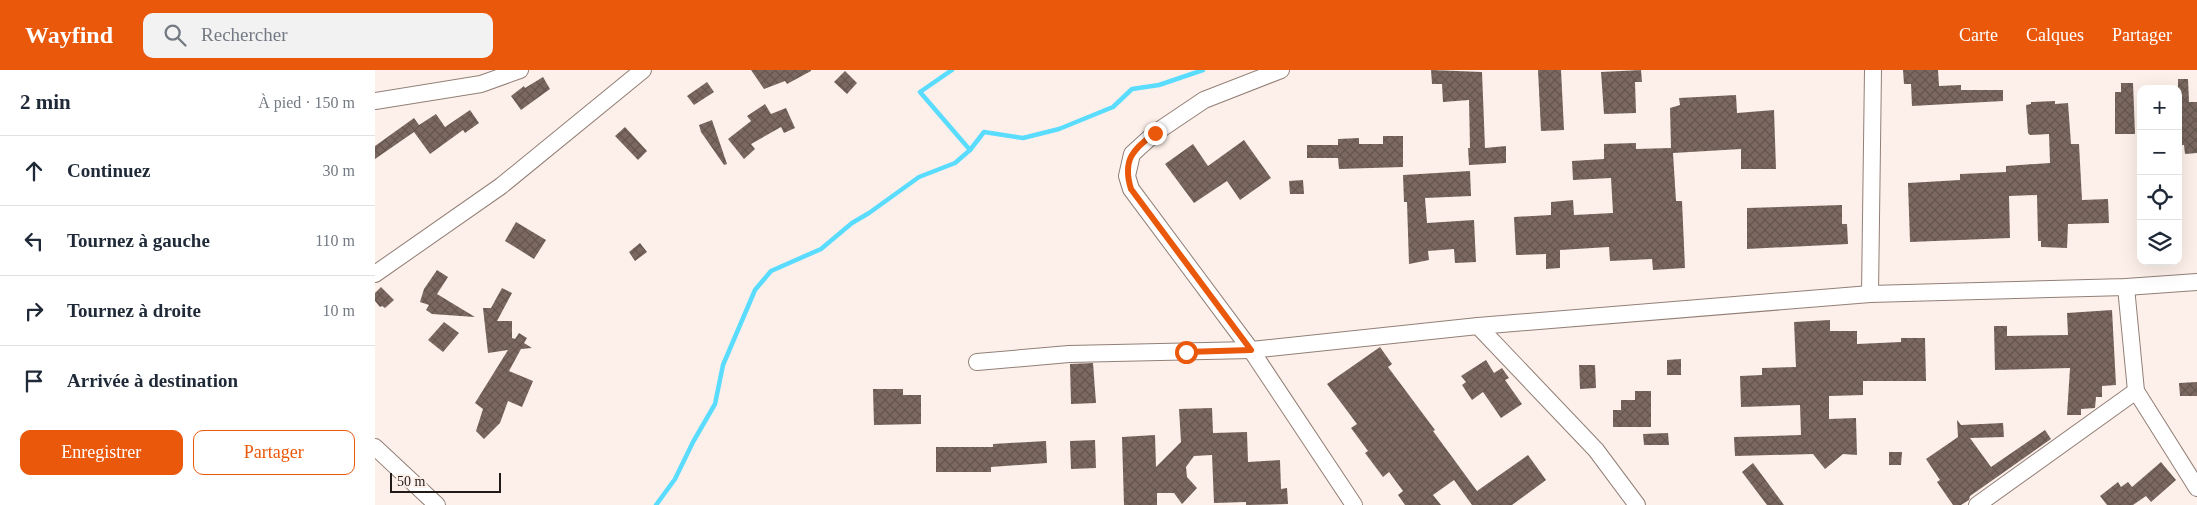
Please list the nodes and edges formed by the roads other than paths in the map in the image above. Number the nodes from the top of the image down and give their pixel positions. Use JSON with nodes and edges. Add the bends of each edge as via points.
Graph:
{"nodes":[{"id":1,"x":520,"y":70,"type":"edge"},
{"id":2,"x":643,"y":70,"type":"edge"},
{"id":3,"x":1281,"y":70,"type":"edge"},
{"id":4,"x":1873,"y":70,"type":"edge"},
{"id":5,"x":375,"y":101,"type":"edge"},
{"id":6,"x":375,"y":274,"type":"edge"},
{"id":7,"x":2197,"y":282,"type":"edge"},
{"id":8,"x":2126,"y":287,"type":"junction"},
{"id":9,"x":1870,"y":294,"type":"junction"},
{"id":10,"x":1478,"y":326,"type":"junction"},
{"id":11,"x":1251,"y":350,"type":"junction"},
{"id":12,"x":977,"y":362,"type":"dead end"},
{"id":13,"x":2136,"y":391,"type":"junction"},
{"id":14,"x":375,"y":447,"type":"edge"},
{"id":15,"x":2197,"y":488,"type":"edge"},
{"id":16,"x":437,"y":505,"type":"edge"},
{"id":17,"x":1354,"y":505,"type":"edge"},
{"id":18,"x":1637,"y":505,"type":"edge"},
{"id":19,"x":1977,"y":505,"type":"edge"}],
"edges":[{"from":1,"to":5,"type":"street","via":[[481,84]]},
{"from":2,"to":6,"type":"street","via":[[501,186]]},
{"from":3,"to":11,"type":"street","via":[[1204,100],[1180,115],[1141,144],[1131,154],[1128,166],[1131,189]]},
{"from":4,"to":9,"type":"street"},
{"from":7,"to":8,"type":"street"},
{"from":8,"to":9,"type":"street"},
{"from":8,"to":13,"type":"street"},
{"from":9,"to":10,"type":"street"},
{"from":10,"to":11,"type":"street"},
{"from":10,"to":18,"type":"street","via":[[1596,450]]},
{"from":11,"to":12,"type":"street","via":[[1069,354]]},
{"from":11,"to":17,"type":"street"},
{"from":13,"to":15,"type":"street"},
{"from":13,"to":19,"type":"street"},
{"from":14,"to":16,"type":"street"}]}
